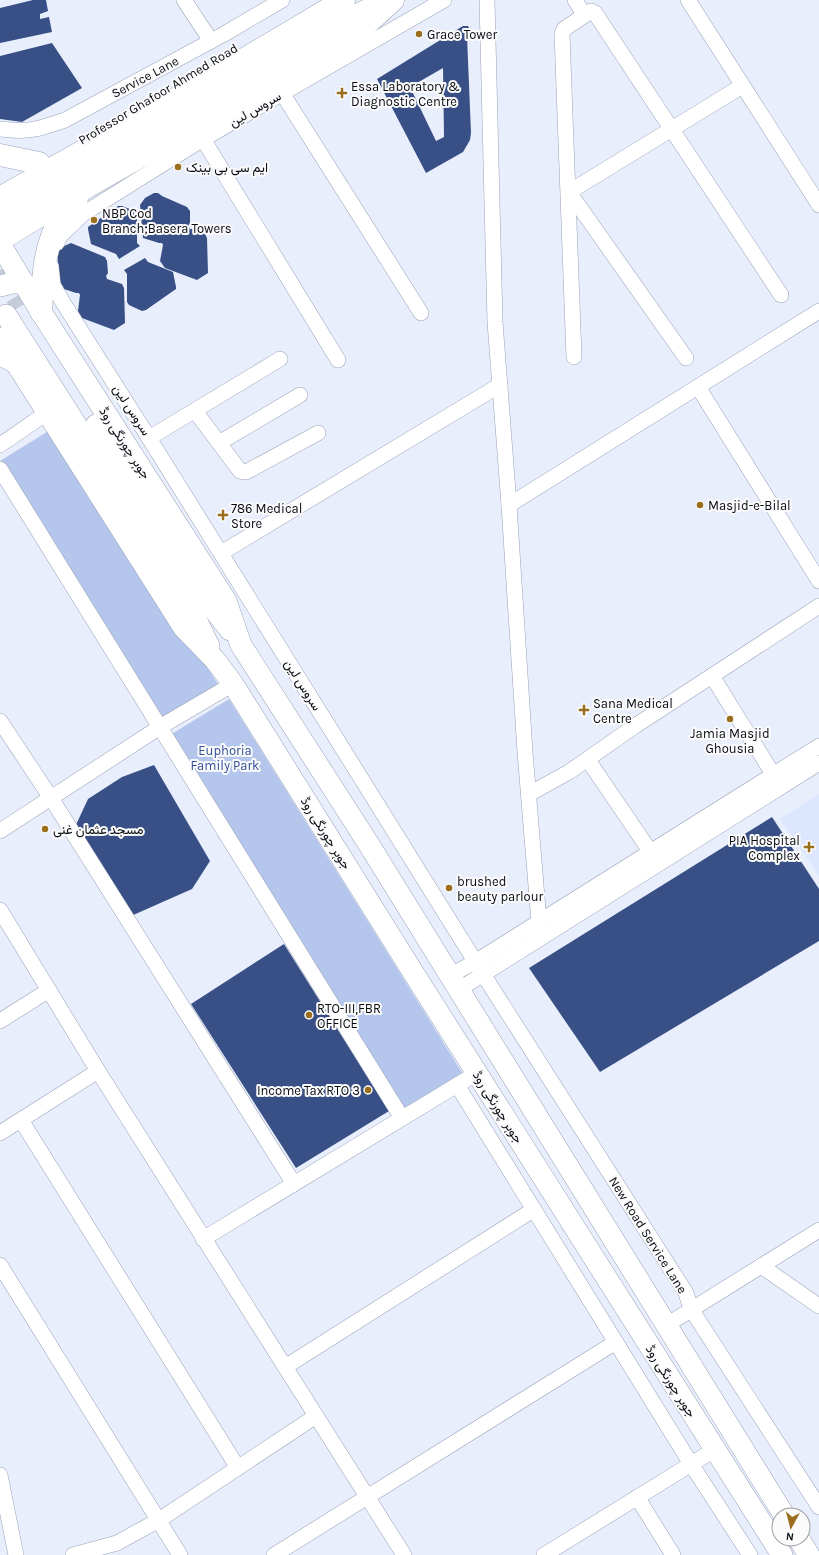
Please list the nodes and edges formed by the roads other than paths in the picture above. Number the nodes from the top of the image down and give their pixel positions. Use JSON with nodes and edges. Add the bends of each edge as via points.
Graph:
{"nodes":[{"id":1,"x":184,"y":0,"type":"edge"},
{"id":2,"x":282,"y":0,"type":"edge"},
{"id":3,"x":315,"y":0,"type":"edge"},
{"id":4,"x":388,"y":0,"type":"edge"},
{"id":5,"x":393,"y":0,"type":"edge"},
{"id":6,"x":444,"y":0,"type":"edge"},
{"id":7,"x":487,"y":0,"type":"edge"},
{"id":8,"x":575,"y":0,"type":"edge"},
{"id":9,"x":688,"y":0,"type":"edge"},
{"id":10,"x":345,"y":7,"type":"edge"},
{"id":11,"x":584,"y":15,"type":"junction"},
{"id":12,"x":211,"y":41,"type":"junction"},
{"id":13,"x":742,"y":86,"type":"junction"},
{"id":14,"x":282,"y":93,"type":"junction"},
{"id":15,"x":0,"y":129,"type":"edge"},
{"id":16,"x":672,"y":130,"type":"junction"},
{"id":17,"x":20,"y":132,"type":"junction"},
{"id":18,"x":203,"y":139,"type":"junction"},
{"id":19,"x":19,"y":159,"type":"edge"},
{"id":20,"x":0,"y":187,"type":"edge"},
{"id":21,"x":87,"y":187,"type":"junction"},
{"id":22,"x":569,"y":192,"type":"junction"},
{"id":23,"x":0,"y":198,"type":"edge"},
{"id":24,"x":819,"y":205,"type":"edge"},
{"id":25,"x":0,"y":217,"type":"edge"},
{"id":26,"x":0,"y":240,"type":"edge"},
{"id":27,"x":0,"y":244,"type":"edge"},
{"id":28,"x":40,"y":284,"type":"junction"},
{"id":29,"x":0,"y":286,"type":"edge"},
{"id":30,"x":781,"y":295,"type":"dead end"},
{"id":31,"x":23,"y":311,"type":"junction"},
{"id":32,"x":819,"y":311,"type":"edge"},
{"id":33,"x":421,"y":313,"type":"dead end"},
{"id":34,"x":0,"y":338,"type":"edge"},
{"id":35,"x":574,"y":357,"type":"dead end"},
{"id":36,"x":7,"y":358,"type":"edge"},
{"id":37,"x":686,"y":358,"type":"dead end"},
{"id":38,"x":280,"y":359,"type":"dead end"},
{"id":39,"x":338,"y":360,"type":"dead end"},
{"id":40,"x":500,"y":385,"type":"junction"},
{"id":41,"x":698,"y":387,"type":"junction"},
{"id":42,"x":300,"y":395,"type":"dead end"},
{"id":43,"x":195,"y":411,"type":"junction"},
{"id":44,"x":48,"y":412,"type":"junction"},
{"id":45,"x":318,"y":433,"type":"dead end"},
{"id":46,"x":149,"y":438,"type":"junction"},
{"id":47,"x":219,"y":443,"type":"junction"},
{"id":48,"x":0,"y":445,"type":"edge"},
{"id":49,"x":0,"y":469,"type":"edge"},
{"id":50,"x":509,"y":505,"type":"junction"},
{"id":51,"x":220,"y":553,"type":"junction"},
{"id":52,"x":819,"y":581,"type":"edge"},
{"id":53,"x":819,"y":606,"type":"edge"},
{"id":54,"x":215,"y":660,"type":"junction"},
{"id":55,"x":712,"y":676,"type":"junction"},
{"id":56,"x":233,"y":684,"type":"junction"},
{"id":57,"x":0,"y":721,"type":"edge"},
{"id":58,"x":160,"y":727,"type":"junction"},
{"id":59,"x":819,"y":746,"type":"edge"},
{"id":60,"x":588,"y":760,"type":"junction"},
{"id":61,"x":819,"y":763,"type":"edge"},
{"id":62,"x":774,"y":774,"type":"junction"},
{"id":63,"x":529,"y":794,"type":"junction"},
{"id":64,"x":51,"y":798,"type":"junction"},
{"id":65,"x":0,"y":831,"type":"edge"},
{"id":66,"x":654,"y":858,"type":"junction"},
{"id":67,"x":0,"y":910,"type":"edge"},
{"id":68,"x":538,"y":922,"type":"junction"},
{"id":69,"x":479,"y":968,"type":"junction"},
{"id":70,"x":454,"y":983,"type":"junction"},
{"id":71,"x":49,"y":990,"type":"junction"},
{"id":72,"x":0,"y":1021,"type":"edge"},
{"id":73,"x":98,"y":1071,"type":"junction"},
{"id":74,"x":477,"y":1073,"type":"junction"},
{"id":75,"x":456,"y":1085,"type":"junction"},
{"id":76,"x":402,"y":1118,"type":"junction"},
{"id":77,"x":21,"y":1120,"type":"junction"},
{"id":78,"x":0,"y":1133,"type":"edge"},
{"id":79,"x":294,"y":1184,"type":"junction"},
{"id":80,"x":533,"y":1210,"type":"junction"},
{"id":81,"x":819,"y":1230,"type":"edge"},
{"id":82,"x":204,"y":1239,"type":"junction"},
{"id":83,"x":614,"y":1242,"type":"junction"},
{"id":84,"x":593,"y":1257,"type":"junction"},
{"id":85,"x":0,"y":1265,"type":"edge"},
{"id":86,"x":761,"y":1266,"type":"junction"},
{"id":87,"x":633,"y":1272,"type":"junction"},
{"id":88,"x":610,"y":1285,"type":"junction"},
{"id":89,"x":819,"y":1306,"type":"edge"},
{"id":90,"x":691,"y":1309,"type":"junction"},
{"id":91,"x":665,"y":1326,"type":"junction"},
{"id":92,"x":616,"y":1342,"type":"junction"},
{"id":93,"x":285,"y":1367,"type":"junction"},
{"id":94,"x":316,"y":1416,"type":"junction"},
{"id":95,"x":714,"y":1450,"type":"junction"},
{"id":96,"x":691,"y":1464,"type":"junction"},
{"id":97,"x":238,"y":1468,"type":"junction"},
{"id":98,"x":0,"y":1476,"type":"edge"},
{"id":99,"x":369,"y":1497,"type":"junction"},
{"id":100,"x":637,"y":1497,"type":"junction"},
{"id":101,"x":779,"y":1507,"type":"edge"},
{"id":102,"x":819,"y":1508,"type":"edge"},
{"id":103,"x":159,"y":1520,"type":"junction"},
{"id":104,"x":284,"y":1553,"type":"edge"},
{"id":105,"x":16,"y":1555,"type":"edge"},
{"id":106,"x":73,"y":1555,"type":"edge"},
{"id":107,"x":180,"y":1555,"type":"edge"},
{"id":108,"x":404,"y":1555,"type":"edge"},
{"id":109,"x":544,"y":1555,"type":"edge"},
{"id":110,"x":674,"y":1555,"type":"edge"},
{"id":111,"x":750,"y":1555,"type":"edge"},
{"id":112,"x":782,"y":1555,"type":"edge"}],
"edges":[{"from":1,"to":12,"type":"street"},
{"from":2,"to":12,"type":"street","name":"Service Lane"},
{"from":3,"to":19,"type":"main road","name":"Professor Ghafoor Ahmed Road","via":[[144,105]]},
{"from":4,"to":10,"type":"main road"},
{"from":5,"to":21,"type":"main road","via":[[357,33]]},
{"from":6,"to":14,"type":"street","name":"سروس لین"},
{"from":7,"to":40,"type":"street","via":[[493,289]]},
{"from":8,"to":11,"type":"street"},
{"from":9,"to":13,"type":"street"},
{"from":10,"to":23,"type":"main road","via":[[207,80]]},
{"from":10,"to":25,"type":"main road"},
{"from":11,"to":16,"type":"street","via":[[591,11],[595,13]]},
{"from":11,"to":22,"type":"street","via":[[564,29],[562,34]]},
{"from":12,"to":17,"type":"street","name":"Service Lane","via":[[65,120]]},
{"from":13,"to":16,"type":"street"},
{"from":13,"to":24,"type":"street"},
{"from":14,"to":18,"type":"street","name":"سروس لین"},
{"from":14,"to":33,"type":"street"},
{"from":15,"to":17,"type":"street","name":"Service Lane"},
{"from":16,"to":22,"type":"street"},
{"from":16,"to":30,"type":"street"},
{"from":17,"to":19,"type":"street"},
{"from":18,"to":28,"type":"street","name":"سروس لین","via":[[83,214],[61,235],[54,250],[51,274]]},
{"from":18,"to":39,"type":"street"},
{"from":19,"to":20,"type":"main road","name":"Professor Ghafoor Ahmed Road"},
{"from":21,"to":26,"type":"main road"},
{"from":21,"to":28,"type":"main road","via":[[61,218],[51,238]]},
{"from":22,"to":35,"type":"street"},
{"from":22,"to":37,"type":"street"},
{"from":27,"to":28,"type":"main road"},
{"from":28,"to":29,"type":"main road","via":[[12,283]]},
{"from":28,"to":31,"type":"main road"},
{"from":28,"to":46,"type":"street","name":"سروس لین","via":[[62,301]]},
{"from":31,"to":54,"type":"main road","name":"جوہر چورنگی روڈ","via":[[124,500],[195,617]]},
{"from":31,"to":70,"type":"main road","name":"جوہر چورنگی روڈ","via":[[226,601],[241,645]]},
{"from":32,"to":41,"type":"street"},
{"from":34,"to":36,"type":"main road","name":"جوہر چورنگی روڈ"},
{"from":36,"to":44,"type":"main road","name":"جوہر چورنگی روڈ"},
{"from":38,"to":43,"type":"street"},
{"from":40,"to":50,"type":"street"},
{"from":40,"to":51,"type":"street"},
{"from":41,"to":50,"type":"street"},
{"from":41,"to":52,"type":"street"},
{"from":42,"to":47,"type":"street"},
{"from":43,"to":46,"type":"street"},
{"from":43,"to":47,"type":"street"},
{"from":44,"to":48,"type":"street"},
{"from":44,"to":54,"type":"main road","name":"جوہر چورنگی روڈ","via":[[184,628]]},
{"from":45,"to":47,"type":"street","via":[[246,472],[240,471]]},
{"from":46,"to":51,"type":"street","name":"سروس لین"},
{"from":49,"to":58,"type":"street"},
{"from":50,"to":63,"type":"street"},
{"from":51,"to":69,"type":"street","name":"سروس لین"},
{"from":53,"to":55,"type":"street"},
{"from":54,"to":56,"type":"main road","name":"جوہر چورنگی روڈ"},
{"from":55,"to":60,"type":"street"},
{"from":55,"to":62,"type":"street"},
{"from":56,"to":58,"type":"street"},
{"from":56,"to":74,"type":"main road","name":"جوہر چورنگی روڈ"},
{"from":57,"to":64,"type":"street"},
{"from":58,"to":64,"type":"street"},
{"from":58,"to":76,"type":"street"},
{"from":59,"to":62,"type":"street"},
{"from":60,"to":63,"type":"street"},
{"from":60,"to":66,"type":"street"},
{"from":61,"to":66,"type":"street"},
{"from":62,"to":66,"type":"street"},
{"from":63,"to":68,"type":"street"},
{"from":64,"to":65,"type":"street"},
{"from":64,"to":79,"type":"street"},
{"from":66,"to":68,"type":"street"},
{"from":66,"to":69,"type":"street"},
{"from":67,"to":71,"type":"street"},
{"from":68,"to":69,"type":"street"},
{"from":69,"to":70,"type":"street"},
{"from":69,"to":90,"type":"street","name":"New Road Service Lane","via":[[686,1293]]},
{"from":70,"to":83,"type":"main road","name":"جوہر چورنگی روڈ"},
{"from":71,"to":72,"type":"street"},
{"from":71,"to":73,"type":"street"},
{"from":73,"to":77,"type":"street"},
{"from":73,"to":82,"type":"street"},
{"from":74,"to":75,"type":"street"},
{"from":74,"to":84,"type":"main road","name":"جوہر چورنگی روڈ"},
{"from":75,"to":76,"type":"street"},
{"from":75,"to":80,"type":"street"},
{"from":76,"to":79,"type":"street"},
{"from":77,"to":78,"type":"street"},
{"from":77,"to":97,"type":"street"},
{"from":79,"to":82,"type":"street"},
{"from":80,"to":92,"type":"street"},
{"from":80,"to":93,"type":"street"},
{"from":81,"to":86,"type":"street"},
{"from":82,"to":93,"type":"street"},
{"from":83,"to":84,"type":"main road"},
{"from":83,"to":87,"type":"main road","name":"جوہر چورنگی روڈ"},
{"from":84,"to":88,"type":"main road","name":"جوہر چورنگی روڈ"},
{"from":85,"to":103,"type":"street"},
{"from":86,"to":89,"type":"street"},
{"from":86,"to":90,"type":"street"},
{"from":87,"to":88,"type":"main road"},
{"from":87,"to":91,"type":"main road","name":"جوہر چورنگی روڈ"},
{"from":88,"to":95,"type":"main road","name":"جوہر چورنگی روڈ"},
{"from":90,"to":91,"type":"street"},
{"from":90,"to":102,"type":"street","name":"New Road Service Lane"},
{"from":91,"to":101,"type":"main road","name":"جوہر چورنگی روڈ"},
{"from":92,"to":96,"type":"street"},
{"from":92,"to":99,"type":"street"},
{"from":93,"to":94,"type":"street"},
{"from":94,"to":97,"type":"street"},
{"from":94,"to":99,"type":"street"},
{"from":95,"to":96,"type":"street"},
{"from":95,"to":112,"type":"main road","name":"جوہر چورنگی روڈ"},
{"from":96,"to":100,"type":"street"},
{"from":96,"to":111,"type":"street"},
{"from":97,"to":103,"type":"street"},
{"from":98,"to":105,"type":"street"},
{"from":99,"to":104,"type":"street"},
{"from":99,"to":108,"type":"street"},
{"from":100,"to":109,"type":"street"},
{"from":100,"to":110,"type":"street"},
{"from":103,"to":106,"type":"street","via":[[117,1543]]},
{"from":103,"to":107,"type":"street"}]}
